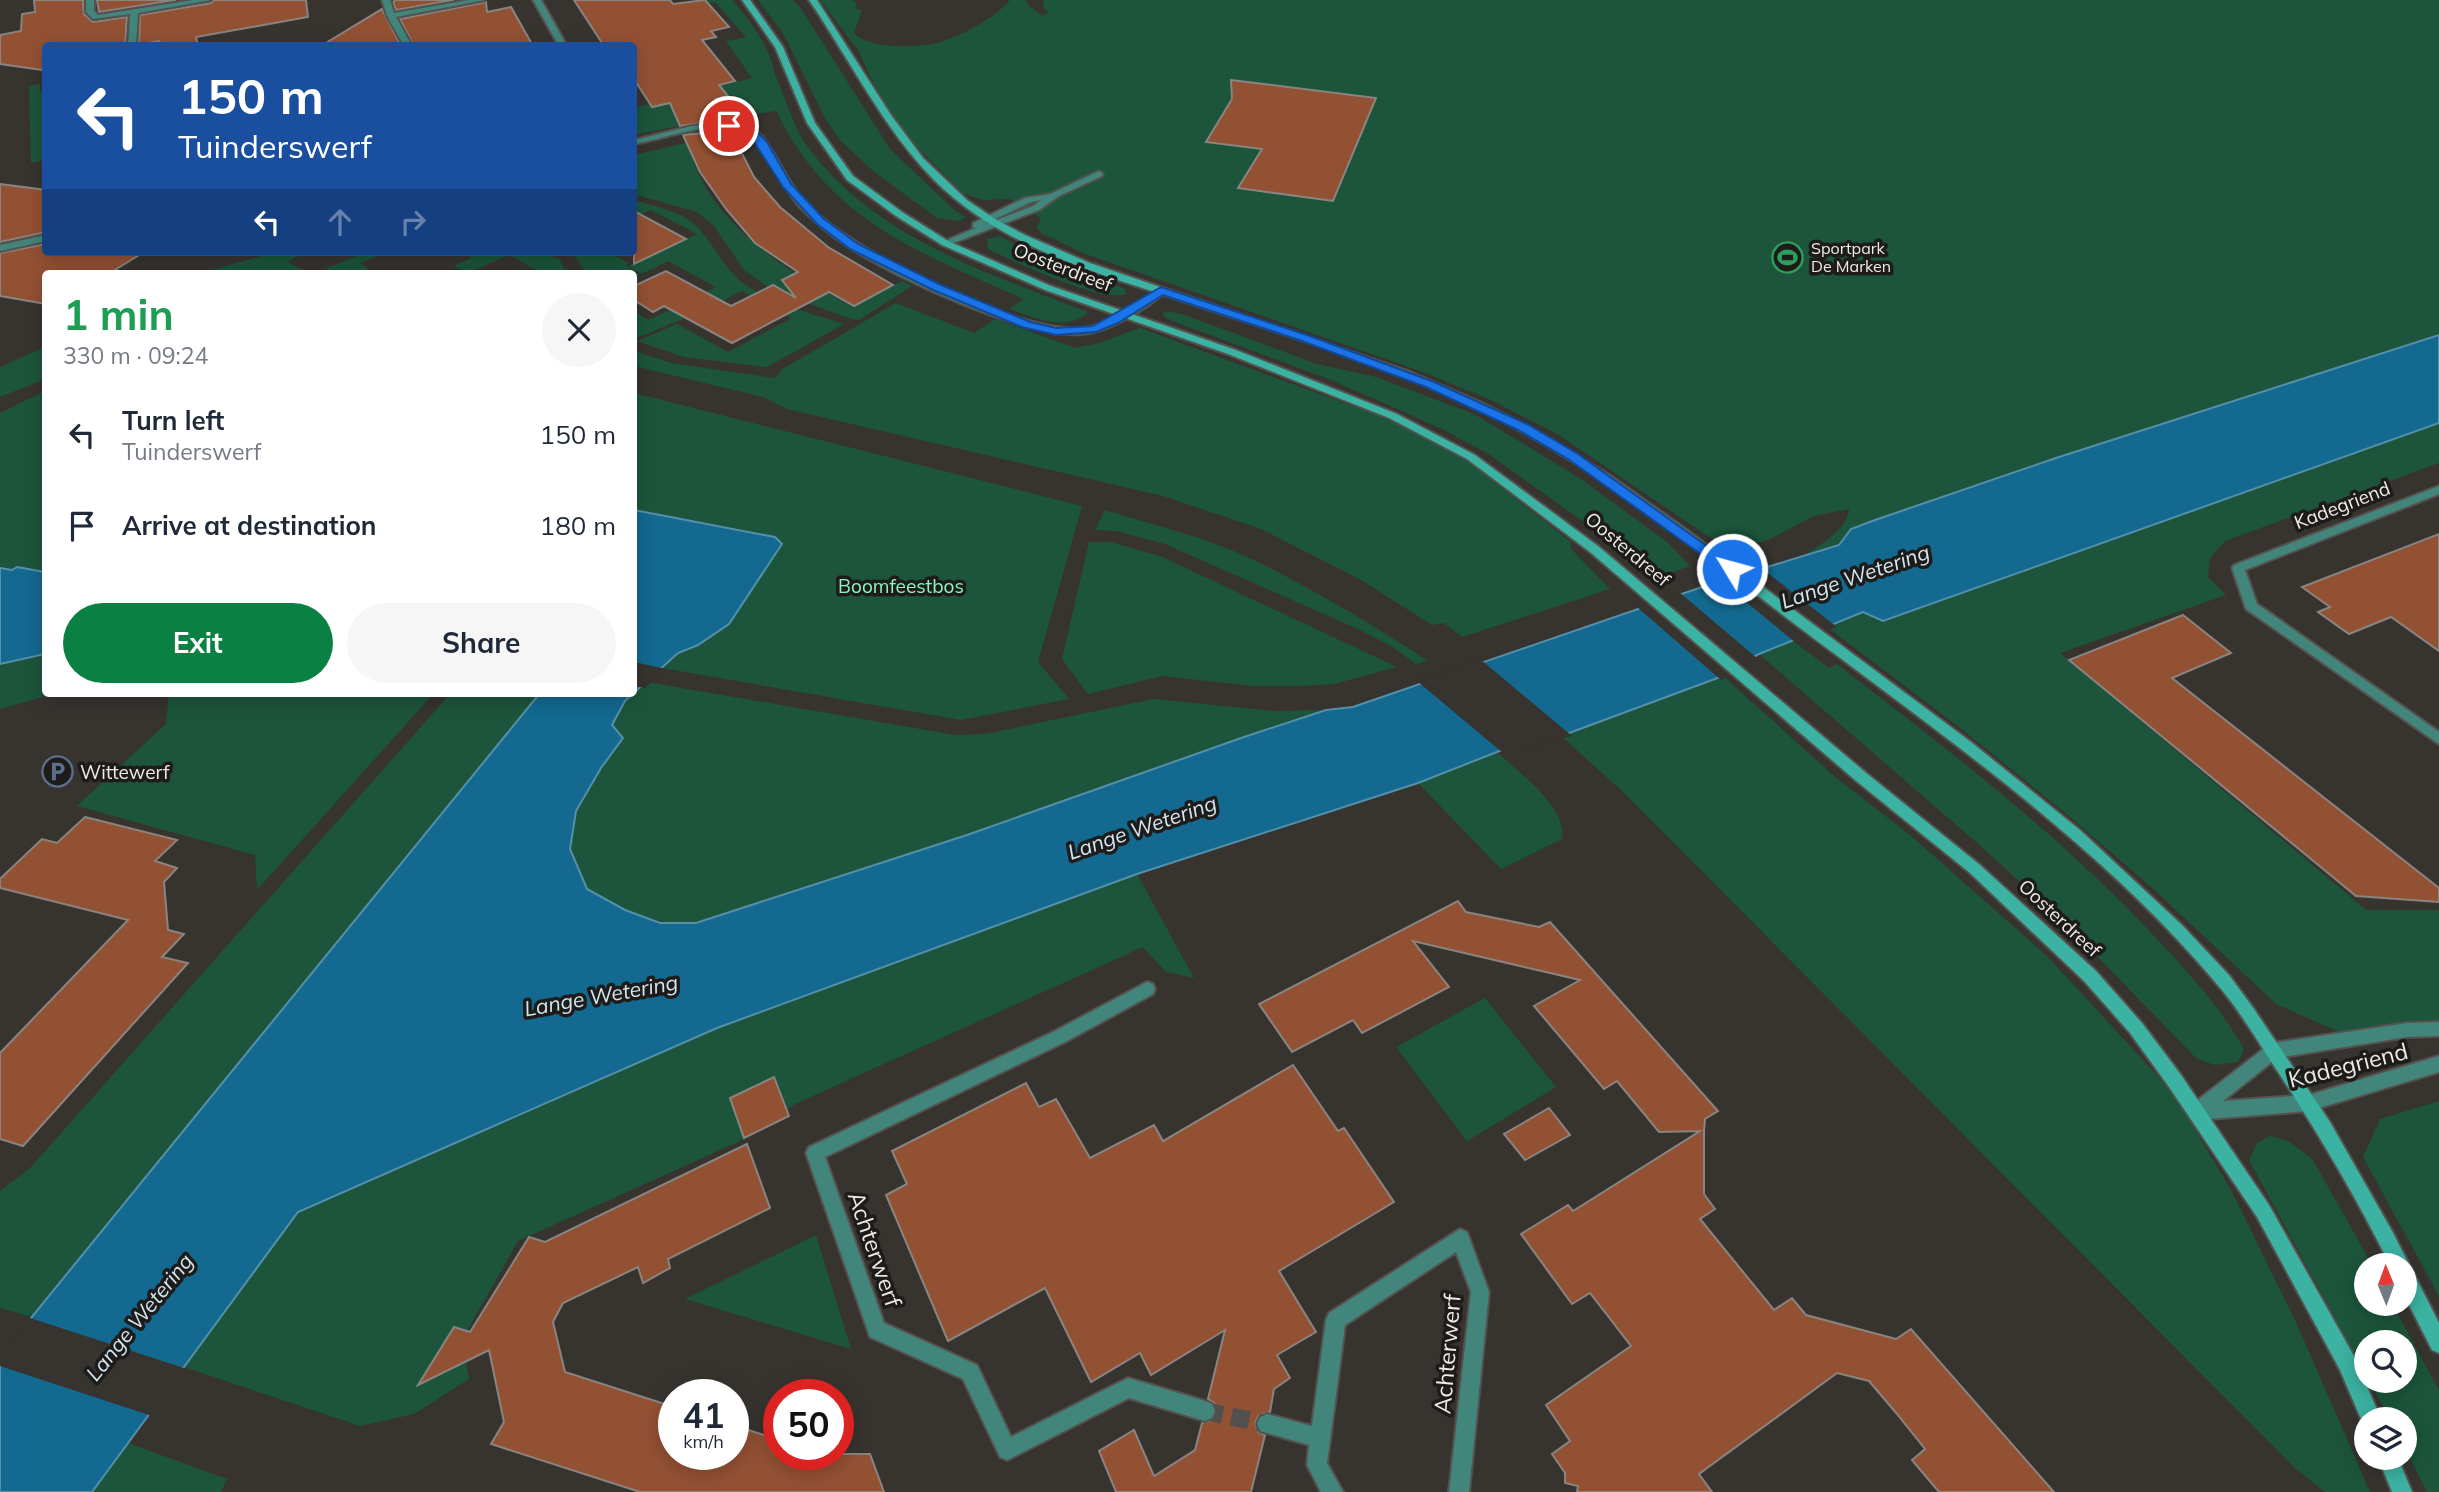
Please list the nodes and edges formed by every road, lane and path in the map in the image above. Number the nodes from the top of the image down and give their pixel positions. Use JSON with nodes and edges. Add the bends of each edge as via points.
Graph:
{"nodes":[{"id":1,"x":90,"y":0,"type":"edge"},
{"id":2,"x":207,"y":0,"type":"edge"},
{"id":3,"x":386,"y":0,"type":"edge"},
{"id":4,"x":481,"y":0,"type":"edge"},
{"id":5,"x":537,"y":0,"type":"edge"},
{"id":6,"x":746,"y":0,"type":"edge"},
{"id":7,"x":813,"y":0,"type":"edge"},
{"id":8,"x":134,"y":13,"type":"junction"},
{"id":9,"x":391,"y":16,"type":"junction"},
{"id":10,"x":132,"y":42,"type":"edge"},
{"id":11,"x":406,"y":42,"type":"edge"},
{"id":12,"x":562,"y":42,"type":"edge"},
{"id":13,"x":637,"y":141,"type":"edge"},
{"id":14,"x":1099,"y":174,"type":"dead end"},
{"id":15,"x":1056,"y":194,"type":"junction"},
{"id":16,"x":988,"y":218,"type":"junction"},
{"id":17,"x":999,"y":224,"type":"junction"},
{"id":18,"x":42,"y":239,"type":"edge"},
{"id":19,"x":945,"y":243,"type":"junction"},
{"id":20,"x":0,"y":248,"type":"edge"},
{"id":21,"x":1161,"y":291,"type":"junction"},
{"id":22,"x":1124,"y":314,"type":"junction"},
{"id":23,"x":2439,"y":490,"type":"edge"},
{"id":24,"x":2439,"y":739,"type":"edge"},
{"id":25,"x":1147,"y":989,"type":"dead end"},
{"id":26,"x":2439,"y":1029,"type":"edge"},
{"id":27,"x":2273,"y":1051,"type":"junction"},
{"id":28,"x":2439,"y":1065,"type":"edge"},
{"id":29,"x":2308,"y":1103,"type":"junction"},
{"id":30,"x":2196,"y":1112,"type":"junction"},
{"id":31,"x":2393,"y":1253,"type":"edge"},
{"id":32,"x":2417,"y":1300,"type":"edge"},
{"id":33,"x":2439,"y":1343,"type":"edge"},
{"id":34,"x":2366,"y":1407,"type":"edge"},
{"id":35,"x":1205,"y":1411,"type":"tunnel mouth"},
{"id":36,"x":1267,"y":1424,"type":"tunnel mouth"},
{"id":37,"x":1321,"y":1438,"type":"junction"},
{"id":38,"x":2393,"y":1470,"type":"edge"},
{"id":39,"x":1333,"y":1492,"type":"edge"},
{"id":40,"x":1459,"y":1492,"type":"edge"},
{"id":41,"x":2402,"y":1492,"type":"edge"}],
"edges":[{"from":1,"to":8,"type":"street","via":[[90,12],[96,17]]},
{"from":2,"to":8,"type":"street"},
{"from":3,"to":9,"type":"street"},
{"from":4,"to":9,"type":"street"},
{"from":5,"to":12,"type":"street"},
{"from":6,"to":19,"type":"main road","name":"Oosterdreef","via":[[779,47],[811,123],[850,178]]},
{"from":7,"to":16,"type":"main road","name":"Oosterdreef","via":[[910,148],[942,184]]},
{"from":8,"to":10,"type":"street"},
{"from":9,"to":11,"type":"street"},
{"from":13,"to":22,"type":"street","via":[[706,127],[744,128],[762,142],[787,185],[813,214],[883,262],[1026,324],[1056,332],[1096,329]]},
{"from":14,"to":15,"type":"street"},
{"from":15,"to":16,"type":"street","via":[[1028,200]]},
{"from":15,"to":17,"type":"street"},
{"from":16,"to":17,"type":"main road","name":"Oosterdreef"},
{"from":16,"to":19,"type":"street"},
{"from":17,"to":19,"type":"street"},
{"from":17,"to":21,"type":"main road","name":"Oosterdreef","via":[[1080,262]]},
{"from":18,"to":20,"type":"street"},
{"from":19,"to":22,"type":"main road","name":"Oosterdreef","via":[[1048,288]]},
{"from":21,"to":22,"type":"street"},
{"from":21,"to":27,"type":"main road","name":"Oosterdreef","via":[[1472,402],[1573,457],[1842,652],[2096,851],[2228,985]]},
{"from":22,"to":30,"type":"main road","name":"Oosterdreef","via":[[1393,416],[1471,457],[1594,549],[1975,869],[2090,976],[2136,1028]]},
{"from":23,"to":24,"type":"street","name":"Kadegriend","via":[[2238,568],[2251,606]]},
{"from":25,"to":35,"type":"street","name":"Achterwerf","via":[[1060,1036],[815,1153],[877,1330],[970,1372],[1007,1450],[1128,1388]]},
{"from":26,"to":27,"type":"street","name":"Kadegriend"},
{"from":27,"to":29,"type":"main road","name":"Oosterdreef"},
{"from":27,"to":30,"type":"street","name":"Kadegriend"},
{"from":28,"to":29,"type":"street","name":"Kadegriend"},
{"from":29,"to":30,"type":"street","name":"Kadegriend"},
{"from":29,"to":31,"type":"main road","name":"Oosterdreef"},
{"from":30,"to":34,"type":"main road","name":"Oosterdreef","via":[[2263,1211],[2347,1363]]},
{"from":32,"to":33,"type":"main road"},
{"from":36,"to":37,"type":"street"},
{"from":37,"to":39,"type":"street","name":"Achterwerf","via":[[1317,1465]]},
{"from":37,"to":40,"type":"street","name":"Achterwerf","via":[[1336,1320],[1460,1238],[1479,1292]]},
{"from":38,"to":41,"type":"main road"}]}
